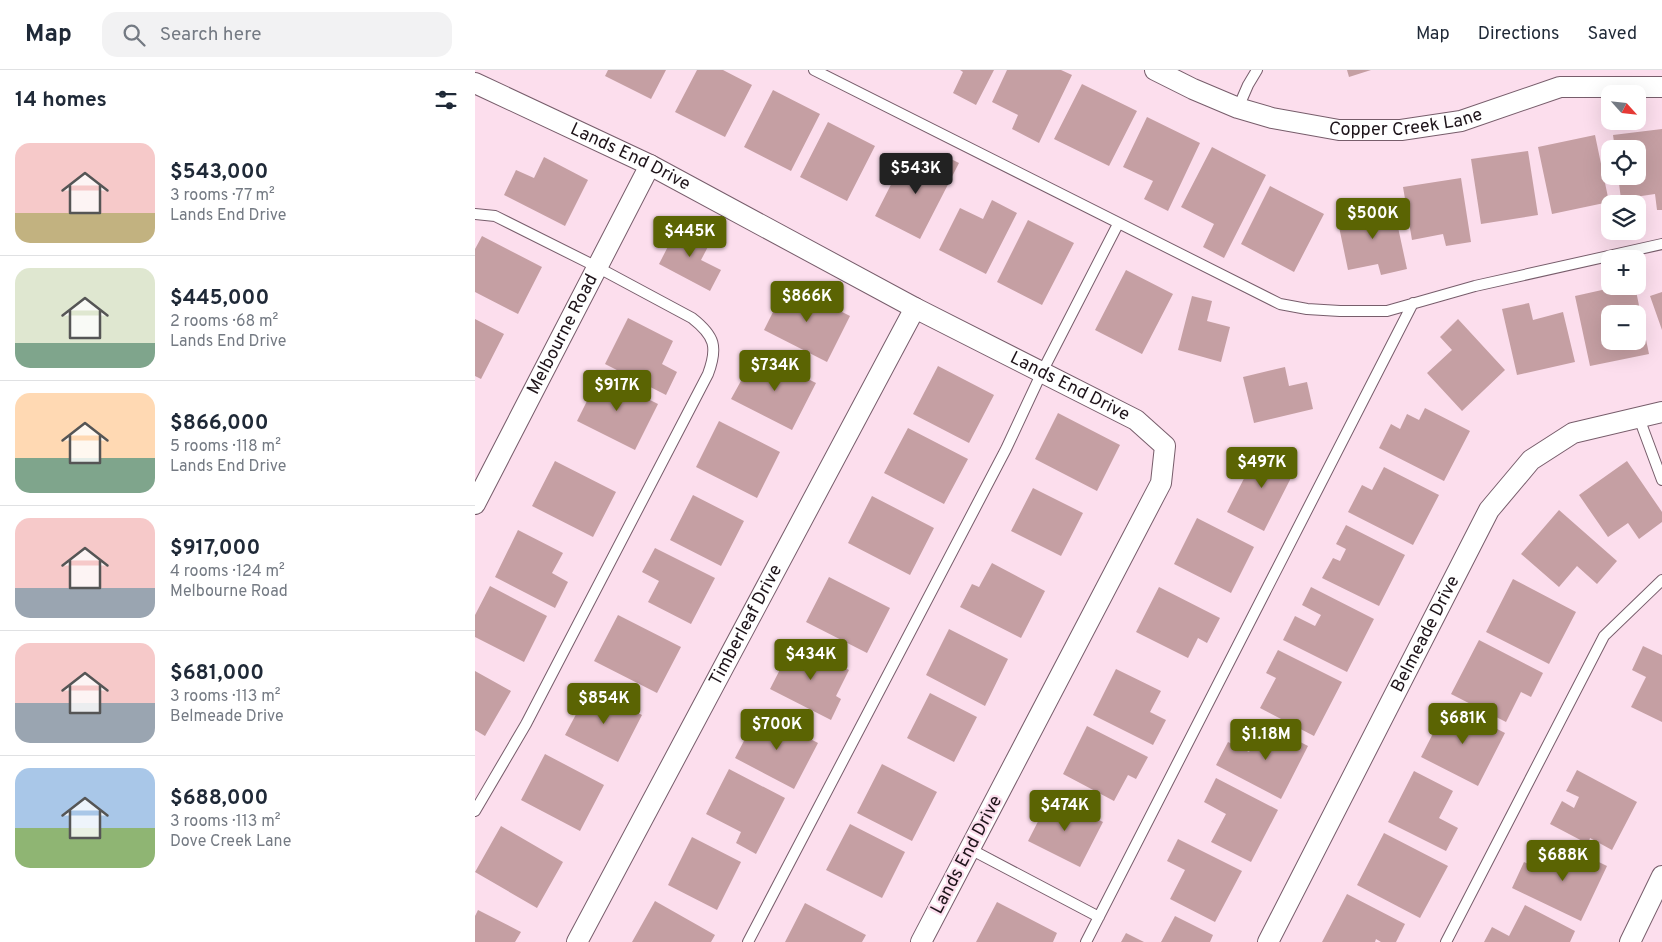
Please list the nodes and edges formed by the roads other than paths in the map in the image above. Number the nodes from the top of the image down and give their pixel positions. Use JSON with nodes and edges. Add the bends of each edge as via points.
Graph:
{"nodes":[{"id":1,"x":814,"y":70,"type":"edge"},
{"id":2,"x":1155,"y":70,"type":"edge"},
{"id":3,"x":1257,"y":70,"type":"edge"},
{"id":4,"x":475,"y":82,"type":"edge"},
{"id":5,"x":1662,"y":87,"type":"edge"},
{"id":6,"x":1238,"y":108,"type":"junction"},
{"id":7,"x":650,"y":164,"type":"junction"},
{"id":8,"x":475,"y":214,"type":"edge"},
{"id":9,"x":1118,"y":224,"type":"junction"},
{"id":10,"x":1662,"y":244,"type":"edge"},
{"id":11,"x":597,"y":267,"type":"junction"},
{"id":12,"x":1413,"y":303,"type":"junction"},
{"id":13,"x":915,"y":308,"type":"junction"},
{"id":14,"x":1042,"y":372,"type":"junction"},
{"id":15,"x":1662,"y":412,"type":"edge"},
{"id":16,"x":1639,"y":418,"type":"junction"},
{"id":17,"x":1662,"y":480,"type":"edge"},
{"id":18,"x":475,"y":504,"type":"edge"},
{"id":19,"x":1662,"y":580,"type":"edge"},
{"id":20,"x":475,"y":811,"type":"edge"},
{"id":21,"x":970,"y":849,"type":"junction"},
{"id":22,"x":1662,"y":876,"type":"edge"},
{"id":23,"x":1099,"y":917,"type":"junction"},
{"id":24,"x":577,"y":942,"type":"edge"},
{"id":25,"x":748,"y":942,"type":"edge"},
{"id":26,"x":921,"y":942,"type":"edge"},
{"id":27,"x":1086,"y":942,"type":"edge"},
{"id":28,"x":1268,"y":942,"type":"edge"},
{"id":29,"x":1446,"y":942,"type":"edge"},
{"id":30,"x":1629,"y":942,"type":"edge"}],
"edges":[{"from":1,"to":9,"type":"lane"},
{"from":2,"to":6,"type":"street","name":"Copper Creek Lane"},
{"from":3,"to":6,"type":"lane"},
{"from":4,"to":7,"type":"street","name":"Lands End Drive"},
{"from":5,"to":6,"type":"street","name":"Copper Creek Lane","via":[[1560,87],[1461,121],[1401,130],[1339,130],[1272,118]]},
{"from":7,"to":11,"type":"street","name":"Melbourne Road"},
{"from":7,"to":13,"type":"street","name":"Lands End Drive"},
{"from":8,"to":11,"type":"lane","via":[[495,216]]},
{"from":9,"to":12,"type":"lane","via":[[1281,304],[1307,309],[1387,311]]},
{"from":9,"to":14,"type":"lane"},
{"from":10,"to":12,"type":"lane"},
{"from":11,"to":18,"type":"street","name":"Melbourne Road"},
{"from":11,"to":20,"type":"lane","via":[[705,328],[712,338],[713,360],[526,724]]},
{"from":12,"to":23,"type":"lane"},
{"from":13,"to":14,"type":"street","name":"Lands End Drive"},
{"from":13,"to":24,"type":"street","name":"Timberleaf Drive"},
{"from":14,"to":21,"type":"street","name":"Lands End Drive","via":[[1136,420],[1165,446],[1161,483]]},
{"from":14,"to":25,"type":"lane","via":[[1007,449]]},
{"from":15,"to":16,"type":"street","name":"Belmeade Drive"},
{"from":16,"to":17,"type":"lane"},
{"from":16,"to":28,"type":"street","name":"Belmeade Drive","via":[[1573,433],[1531,460],[1489,510]]},
{"from":19,"to":29,"type":"lane","via":[[1604,636]]},
{"from":21,"to":23,"type":"lane"},
{"from":21,"to":26,"type":"street","name":"Lands End Drive"},
{"from":22,"to":30,"type":"street"},
{"from":23,"to":27,"type":"lane"}]}
